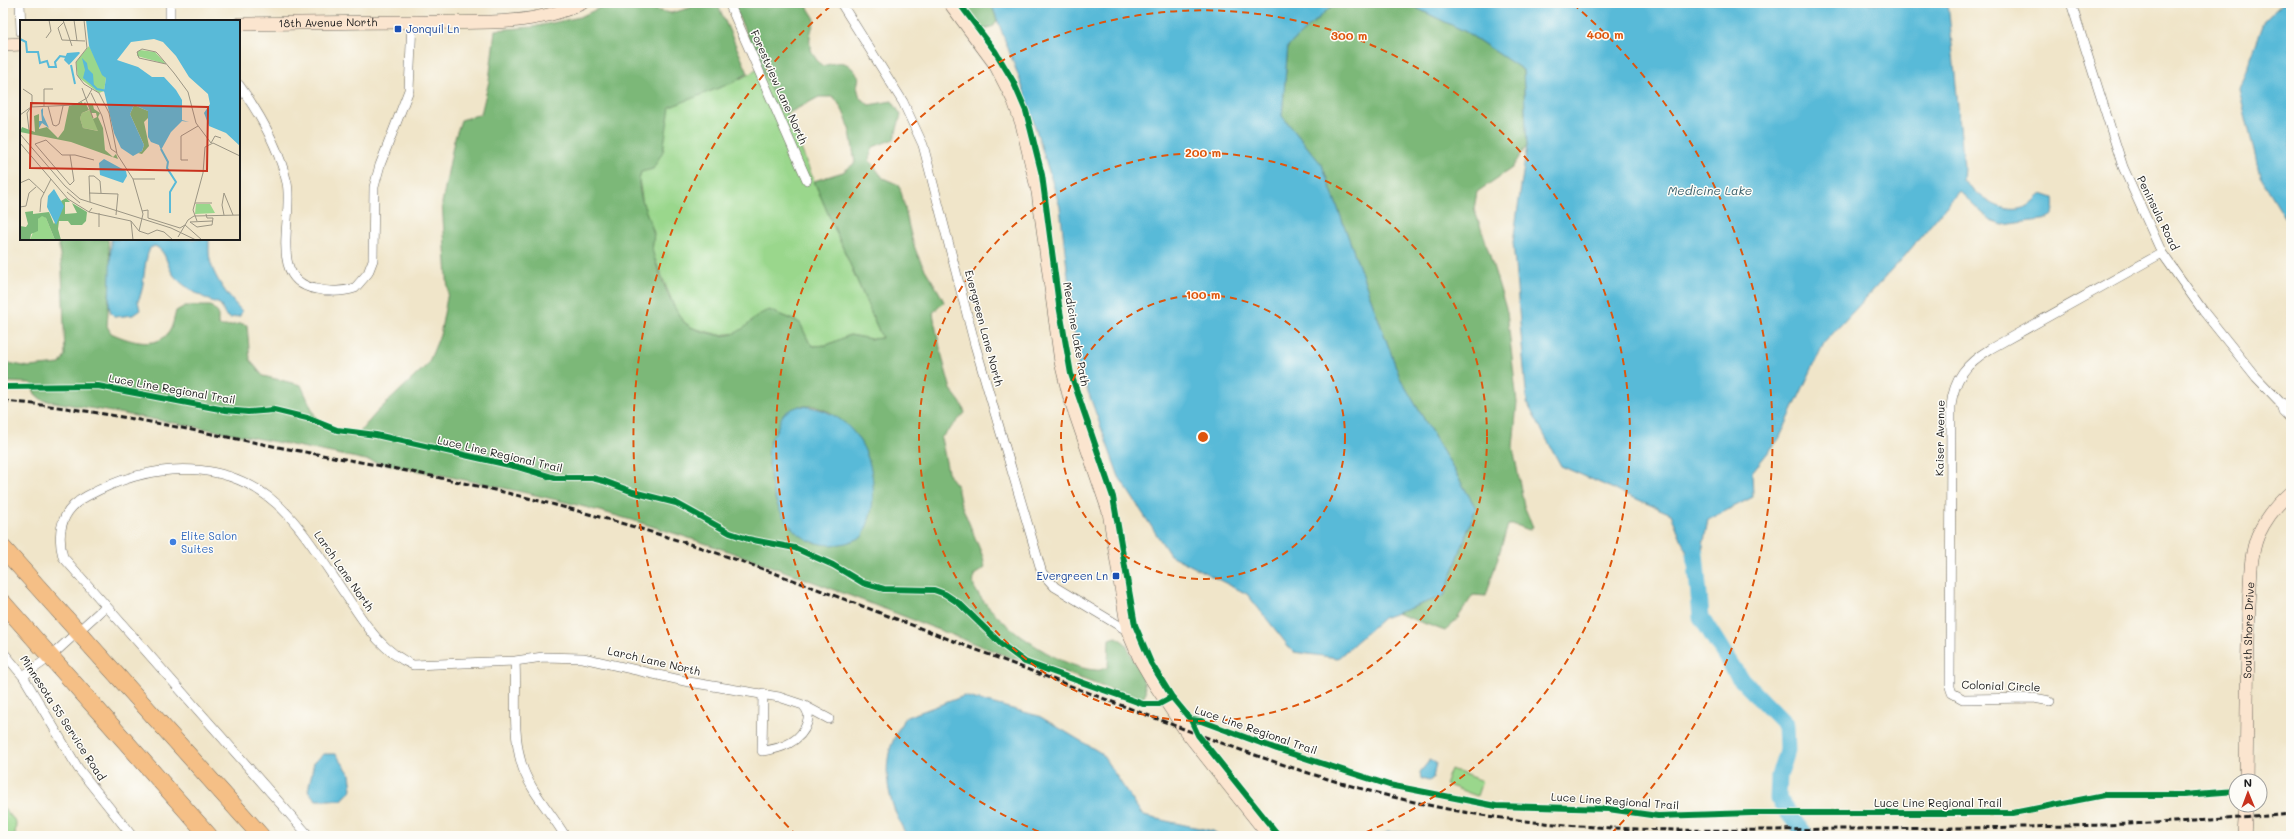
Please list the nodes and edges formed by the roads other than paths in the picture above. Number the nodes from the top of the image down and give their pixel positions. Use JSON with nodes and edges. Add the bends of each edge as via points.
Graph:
{"nodes":[{"id":1,"x":20,"y":3,"type":"edge"},
{"id":2,"x":170,"y":3,"type":"edge"},
{"id":3,"x":582,"y":3,"type":"edge"},
{"id":4,"x":729,"y":3,"type":"edge"},
{"id":5,"x":841,"y":3,"type":"edge"},
{"id":6,"x":950,"y":3,"type":"edge"},
{"id":7,"x":2071,"y":3,"type":"edge"},
{"id":8,"x":21,"y":20,"type":"edge"},
{"id":9,"x":170,"y":20,"type":"edge"},
{"id":10,"x":412,"y":22,"type":"junction"},
{"id":11,"x":240,"y":24,"type":"edge"},
{"id":12,"x":20,"y":44,"type":"edge"},
{"id":13,"x":3,"y":45,"type":"edge"},
{"id":14,"x":240,"y":87,"type":"edge"},
{"id":15,"x":807,"y":180,"type":"dead end"},
{"id":16,"x":2162,"y":253,"type":"junction"},
{"id":17,"x":2280,"y":402,"type":"junction"},
{"id":18,"x":2291,"y":407,"type":"edge"},
{"id":19,"x":2291,"y":419,"type":"edge"},
{"id":20,"x":2291,"y":492,"type":"edge"},
{"id":21,"x":3,"y":548,"type":"edge"},
{"id":22,"x":3,"y":603,"type":"edge"},
{"id":23,"x":106,"y":606,"type":"junction"},
{"id":24,"x":1128,"y":631,"type":"junction"},
{"id":25,"x":78,"y":632,"type":"junction"},
{"id":26,"x":3,"y":652,"type":"edge"},
{"id":27,"x":50,"y":657,"type":"junction"},
{"id":28,"x":515,"y":661,"type":"junction"},
{"id":29,"x":23,"y":676,"type":"junction"},
{"id":30,"x":763,"y":693,"type":"junction"},
{"id":31,"x":1952,"y":693,"type":"joint"},
{"id":32,"x":2050,"y":701,"type":"dead end"},
{"id":33,"x":803,"y":705,"type":"junction"},
{"id":34,"x":829,"y":719,"type":"dead end"},
{"id":35,"x":2246,"y":773,"type":"edge"},
{"id":36,"x":2245,"y":813,"type":"edge"},
{"id":37,"x":132,"y":836,"type":"edge"},
{"id":38,"x":209,"y":836,"type":"edge"},
{"id":39,"x":261,"y":836,"type":"edge"},
{"id":40,"x":309,"y":836,"type":"edge"},
{"id":41,"x":565,"y":836,"type":"edge"},
{"id":42,"x":1269,"y":836,"type":"edge"},
{"id":43,"x":2244,"y":836,"type":"edge"}],
"edges":[{"from":1,"to":8,"type":"street"},
{"from":2,"to":9,"type":"street"},
{"from":3,"to":10,"type":"street","name":"18th Avenue North","via":[[540,16],[508,21]]},
{"from":4,"to":15,"type":"street","name":"Forestview Lane North"},
{"from":5,"to":24,"type":"street","name":"Evergreen Lane North","via":[[903,102],[923,145],[975,345],[1042,573],[1055,587]]},
{"from":6,"to":24,"type":"street","via":[[995,64],[1014,101],[1022,124],[1038,192],[1061,362],[1069,395],[1109,512]]},
{"from":7,"to":16,"type":"street","name":"Peninsula Road","via":[[2122,167]]},
{"from":10,"to":11,"type":"street","name":"18th Avenue North"},
{"from":10,"to":14,"type":"street","via":[[409,90],[374,187],[373,260],[362,282],[356,288],[312,289],[297,283],[288,270],[287,185],[277,151],[261,119]]},
{"from":12,"to":13,"type":"street"},
{"from":16,"to":17,"type":"street","name":"Peninsula Road","via":[[2204,312],[2256,377]]},
{"from":16,"to":31,"type":"street","name":"Kaiser Avenue","via":[[1985,352],[1968,364],[1955,386],[1951,406]]},
{"from":17,"to":18,"type":"street","name":"Peninsula Road"},
{"from":17,"to":19,"type":"street","name":"Peninsula Road","via":[[2283,411]]},
{"from":20,"to":35,"type":"street","name":"South Shore Drive","via":[[2278,504],[2266,521],[2258,536],[2254,552],[2248,625]]},
{"from":21,"to":25,"type":"highway"},
{"from":22,"to":27,"type":"highway"},
{"from":23,"to":25,"type":"street"},
{"from":23,"to":28,"type":"street","name":"Larch Lane North","via":[[64,557],[60,533],[62,520],[68,510],[87,495],[143,473],[166,469],[211,471],[233,477],[254,487],[289,515],[376,637],[398,658],[413,665]]},
{"from":23,"to":40,"type":"street","name":"Larch Lane North"},
{"from":24,"to":42,"type":"street","via":[[1154,683],[1186,730]]},
{"from":25,"to":27,"type":"street"},
{"from":25,"to":39,"type":"highway"},
{"from":26,"to":29,"type":"street","name":"Minnesota 55 Service Road"},
{"from":27,"to":29,"type":"street"},
{"from":27,"to":38,"type":"highway"},
{"from":28,"to":30,"type":"street","name":"Larch Lane North","via":[[543,657],[583,658],[689,682]]},
{"from":28,"to":41,"type":"street","via":[[517,744],[521,763],[530,783]]},
{"from":29,"to":37,"type":"street","name":"Minnesota 55 Service Road","via":[[78,768]]},
{"from":30,"to":33,"type":"street","name":"Larch Lane North"},
{"from":30,"to":33,"type":"street","via":[[762,751],[784,746],[797,739],[805,729],[808,718],[808,711]]},
{"from":31,"to":32,"type":"street","name":"Colonial Circle","via":[[1963,699],[2034,698]]},
{"from":33,"to":34,"type":"street","name":"Larch Lane North"},
{"from":36,"to":43,"type":"street"}]}
